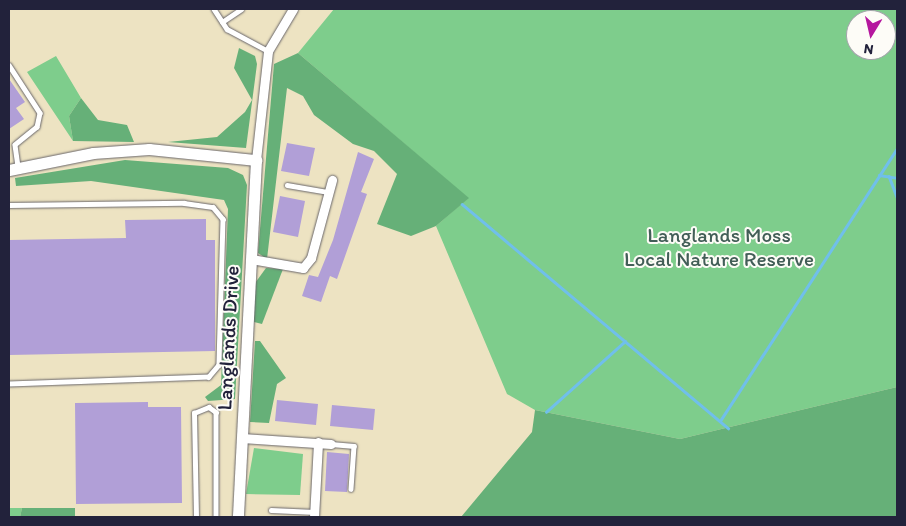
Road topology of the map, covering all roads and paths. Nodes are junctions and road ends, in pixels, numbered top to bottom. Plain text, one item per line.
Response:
1 (214, 9) edge
2 (241, 9) edge
3 (293, 9) edge
4 (222, 22) junction
5 (268, 51) junction
6 (9, 65) edge
7 (256, 160) junction
8 (13, 169) edge
9 (332, 180) dead end
10 (287, 184) dead end
11 (329, 193) junction
12 (9, 205) edge
13 (251, 259) junction
14 (9, 384) edge
15 (242, 438) junction
16 (318, 442) junction
17 (331, 444) joint
18 (351, 490) dead end
19 (271, 510) dead end
20 (315, 515) edge
21 (196, 517) edge
22 (216, 517) edge
23 (238, 517) edge

1 - 4 lane
2 - 4 lane
3 - 5 street
4 - 5 lane
5 - 7 street
6 - 8 lane
7 - 8 street
7 - 13 street, Langlands Drive
9 - 11 street
10 - 11 lane
11 - 13 street
12 - 14 lane
13 - 15 street, Langlands Drive
15 - 16 street
15 - 23 street, Langlands Drive
16 - 17 street
16 - 20 street
17 - 18 lane
19 - 20 lane
21 - 22 lane

